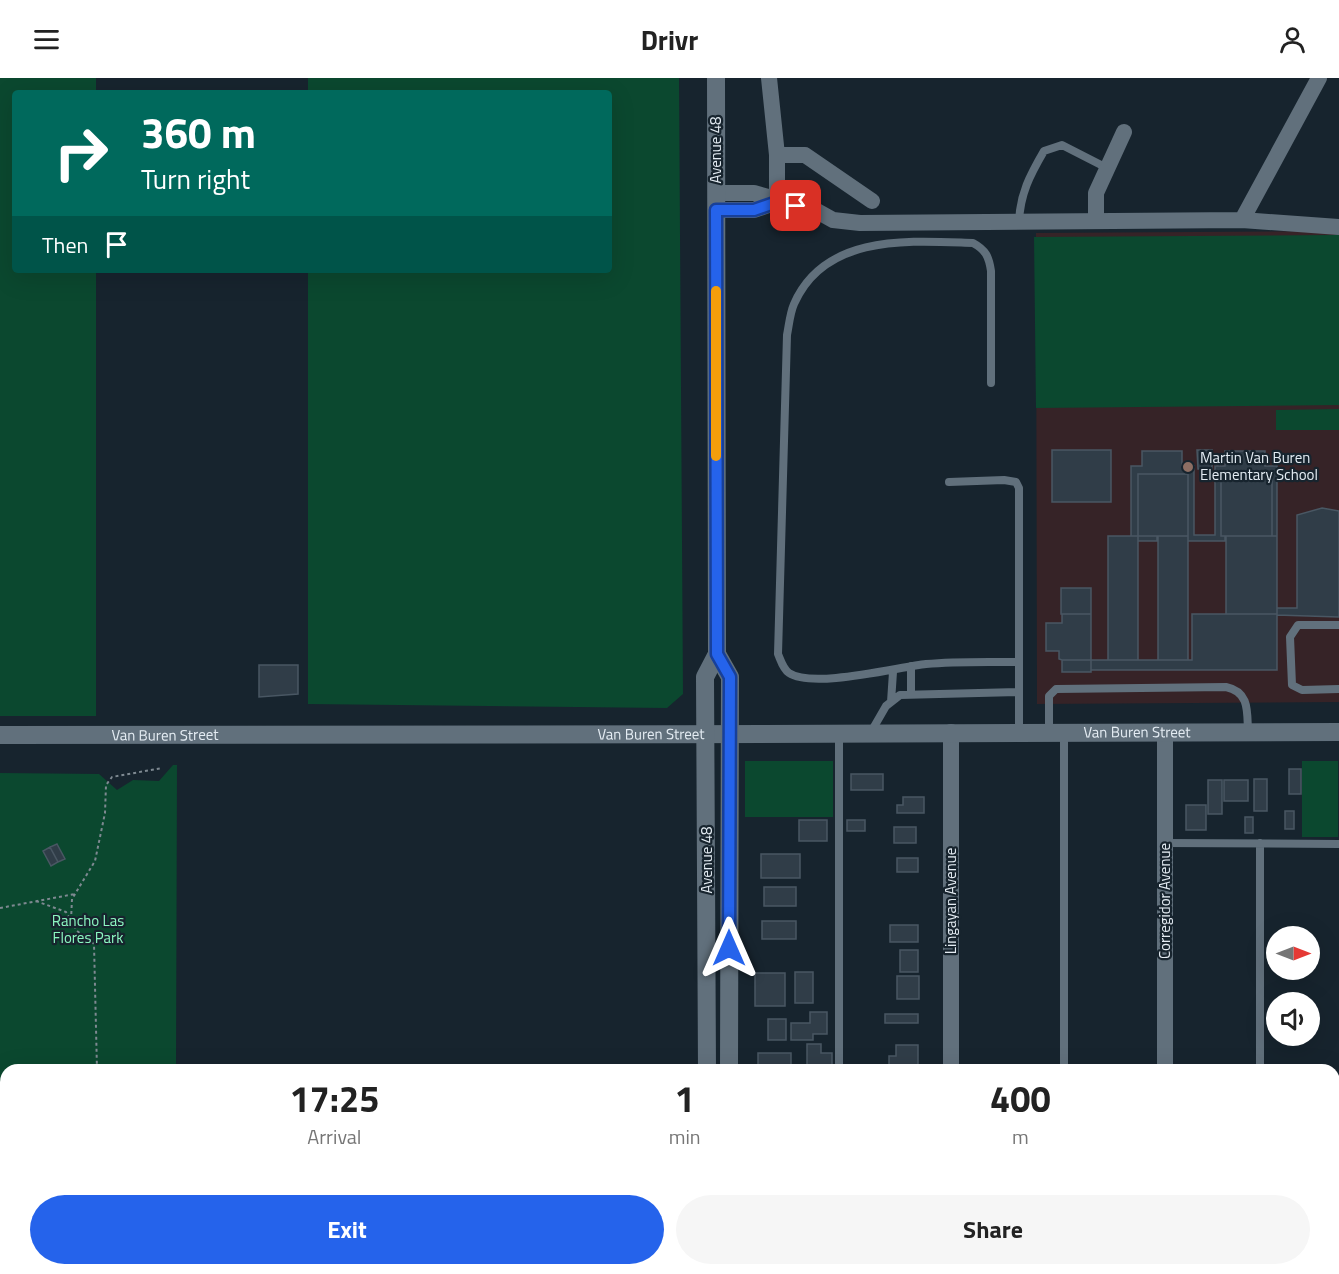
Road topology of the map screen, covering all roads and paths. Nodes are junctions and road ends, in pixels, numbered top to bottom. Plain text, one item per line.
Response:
1 (716, 78) edge
2 (769, 78) edge
3 (1319, 78) edge
4 (1124, 132) dead end
5 (777, 155) junction
6 (1107, 168) junction
7 (872, 201) dead end
8 (716, 202) junction
9 (777, 202) junction
10 (1242, 220) junction
11 (1095, 221) junction
12 (1019, 222) junction
13 (1339, 226) edge
14 (991, 383) dead end
15 (949, 482) dead end
16 (1339, 625) edge
17 (717, 654) junction
18 (1019, 662) junction
19 (911, 666) junction
20 (893, 672) junction
21 (1339, 689) edge
22 (1019, 692) junction
23 (911, 694) junction
24 (891, 702) junction
25 (839, 732) junction
26 (871, 732) junction
27 (951, 732) junction
28 (1019, 732) junction
29 (1056, 732) junction
30 (1166, 732) junction
31 (1248, 732) junction
32 (1339, 732) edge
33 (0, 735) edge
34 (706, 735) junction
35 (730, 735) junction
36 (162, 768) dead end
37 (1166, 843) junction
38 (1260, 843) junction
39 (1339, 844) edge
40 (75, 894) junction
41 (36, 901) junction
42 (0, 908) edge
43 (71, 920) junction
44 (97, 1064) edge
45 (706, 1064) edge
46 (729, 1064) edge
47 (839, 1064) edge
48 (951, 1064) edge
49 (1064, 1064) edge
50 (1166, 1064) edge
51 (1260, 1064) edge

1 - 8 main road, Avenue 48
2 - 5 street
3 - 10 street
4 - 6 street
5 - 7 street
5 - 9 street
6 - 11 street
6 - 12 lane
8 - 9 street
8 - 17 main road, Avenue 48
9 - 12 street
10 - 11 street
10 - 13 street
11 - 12 street
14 - 20 lane
15 - 18 lane
16 - 21 lane
17 - 34 main road, Avenue 48
17 - 35 main road, Avenue 48
18 - 19 lane
18 - 22 lane
19 - 20 lane
19 - 23 lane
20 - 24 lane
22 - 23 lane
22 - 28 lane
23 - 24 lane
24 - 26 lane
25 - 26 main road, Van Buren Street
25 - 35 main road, Van Buren Street
25 - 47 lane
26 - 27 main road, Van Buren Street
27 - 28 main road, Van Buren Street
27 - 48 street, Lingayan Avenue
28 - 29 main road, Van Buren Street
29 - 30 main road, Van Buren Street
29 - 31 lane
29 - 49 lane
30 - 31 main road, Van Buren Street
30 - 37 street, Corregidor Avenue
31 - 32 main road, Van Buren Street
33 - 34 main road, Van Buren Street
34 - 35 main road, Van Buren Street
34 - 45 main road, Avenue 48
35 - 46 main road, Avenue 48
36 - 40 path
37 - 38 lane
37 - 50 street, Corregidor Avenue
38 - 39 lane
38 - 51 lane
40 - 41 path
40 - 43 path
41 - 42 path
41 - 43 path
43 - 44 path

